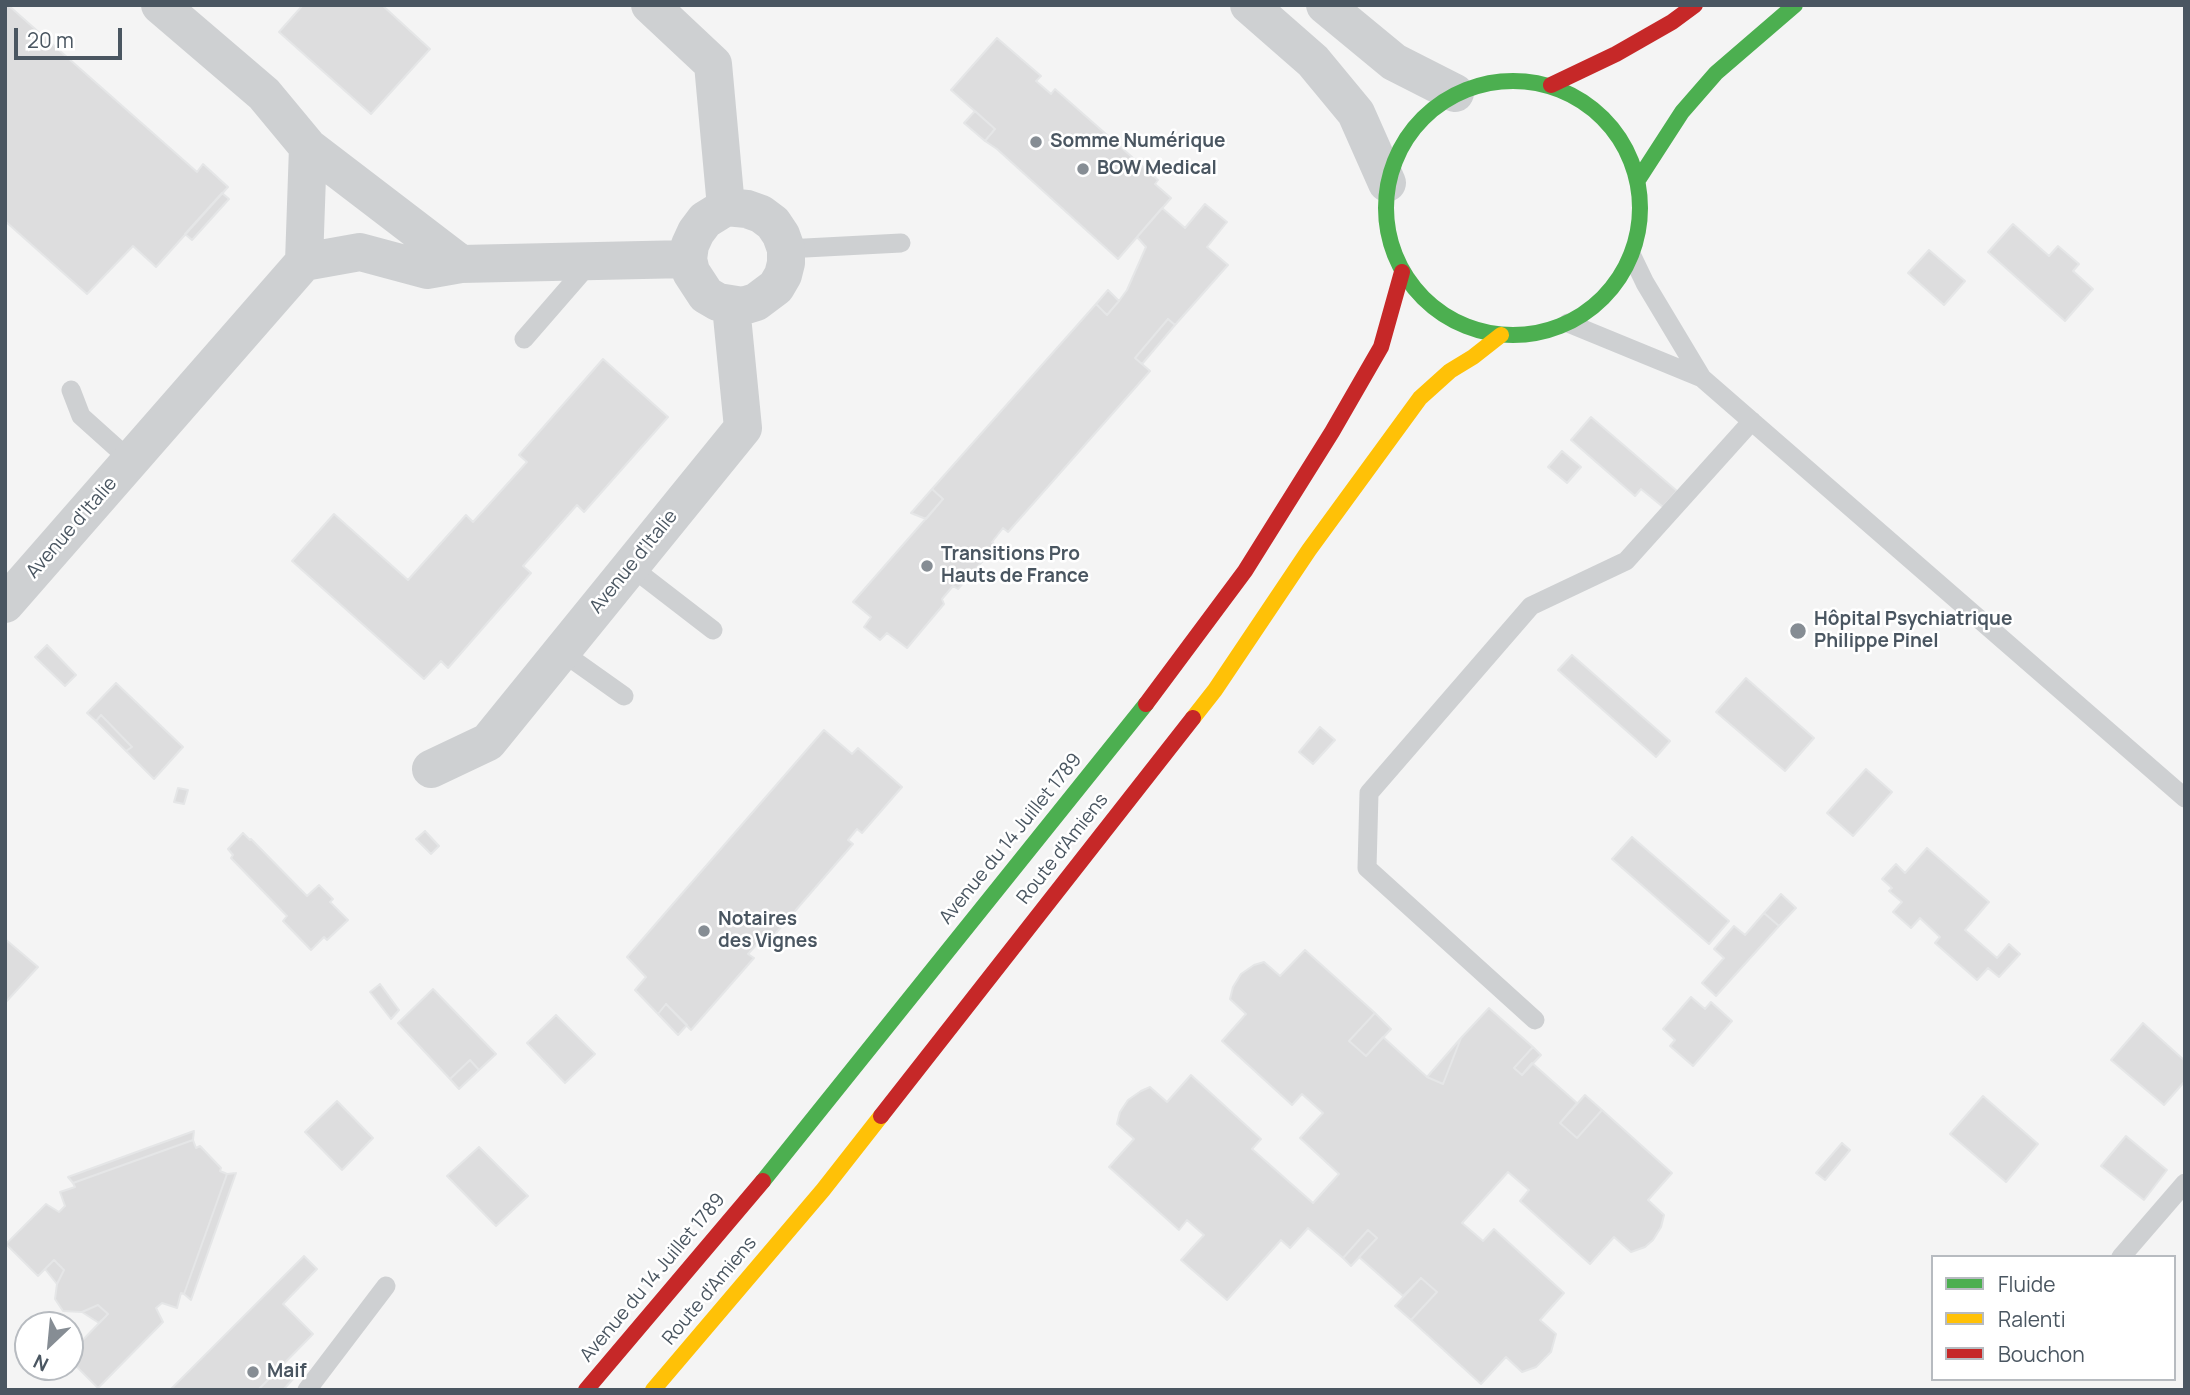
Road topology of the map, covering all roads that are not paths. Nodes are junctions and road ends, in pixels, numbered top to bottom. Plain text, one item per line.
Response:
1 (160, 5) edge
2 (650, 5) edge
3 (1249, 5) edge
4 (1325, 5) edge
5 (1695, 5) edge
6 (1795, 5) edge
7 (1551, 85) junction
8 (1455, 93) junction
9 (308, 147) junction
10 (1638, 180) junction
11 (1387, 183) junction
12 (726, 207) junction
13 (901, 243) dead end
14 (786, 249) junction
15 (1632, 256) junction
16 (688, 259) junction
17 (591, 261) junction
18 (304, 262) junction
19 (461, 264) junction
20 (1402, 272) junction
21 (731, 306) junction
22 (1568, 323) junction
23 (1501, 335) junction
24 (524, 339) dead end
25 (1702, 378) junction
26 (71, 390) dead end
27 (1752, 421) junction
28 (130, 460) junction
29 (630, 566) junction
30 (5, 604) edge
31 (713, 630) dead end
32 (562, 652) junction
33 (624, 696) dead end
34 (431, 769) dead end
35 (2185, 798) edge
36 (1535, 1020) dead end
37 (2185, 1184) edge
38 (2123, 1255) edge
39 (386, 1286) dead end
40 (307, 1390) edge
41 (586, 1390) edge
42 (653, 1390) edge

1 - 9 street
2 - 12 street
3 - 11 street
4 - 8 street
5 - 7 main road
6 - 10 main road
7 - 8 main road
7 - 10 main road
8 - 11 main road
9 - 18 street
9 - 19 street
10 - 15 main road
11 - 20 main road
12 - 14 street
12 - 16 street
13 - 14 lane
14 - 21 street
15 - 22 main road
15 - 25 lane
16 - 17 street
16 - 21 street
17 - 19 street
17 - 24 lane
18 - 19 street
18 - 28 street, Avenue d'Italie
20 - 23 main road
20 - 41 main road, Avenue du 14 Juillet 1789
21 - 29 street, Avenue d'Italie
22 - 23 main road
22 - 25 lane
23 - 42 main road, Route d'Amiens
25 - 27 lane
26 - 28 lane
27 - 35 lane
27 - 36 lane
28 - 30 street, Avenue d'Italie
29 - 31 lane
29 - 32 street, Avenue d'Italie
32 - 33 lane
32 - 34 street, Avenue d'Italie
37 - 38 lane
39 - 40 lane

